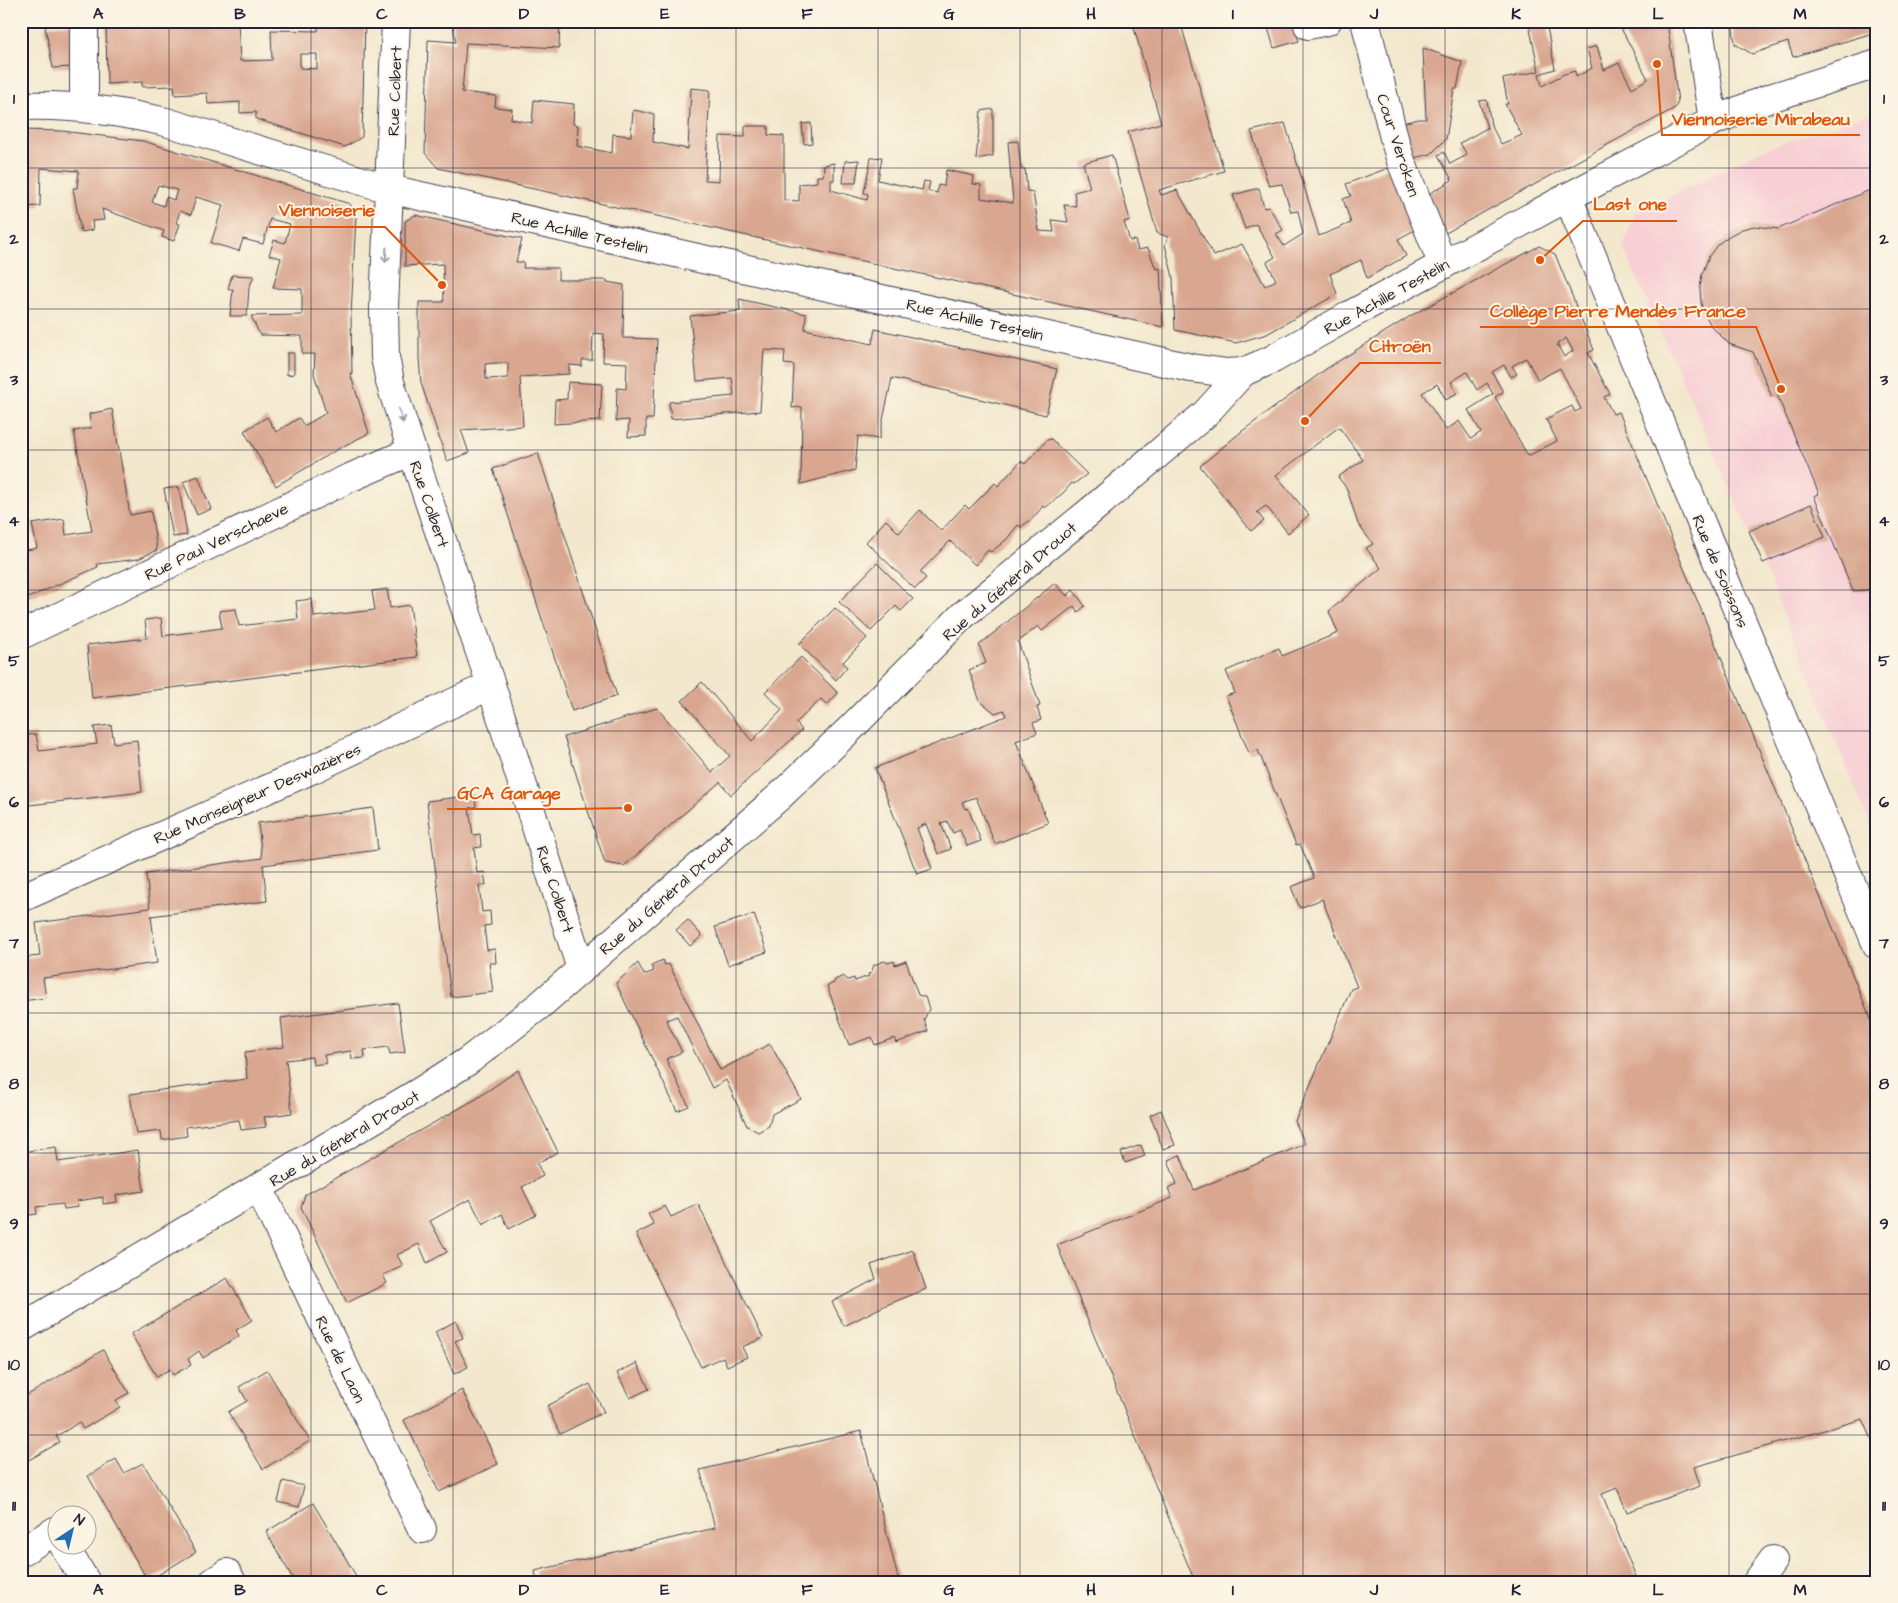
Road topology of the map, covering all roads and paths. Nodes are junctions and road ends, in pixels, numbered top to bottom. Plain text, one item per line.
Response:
1 (84, 21) edge
2 (396, 21) edge
3 (1308, 21) edge
4 (1327, 21) edge
5 (1365, 21) edge
6 (1698, 21) edge
7 (1877, 64) edge
8 (21, 106) edge
9 (84, 108) junction
10 (1713, 121) junction
11 (389, 189) junction
12 (1568, 197) junction
13 (1443, 265) junction
14 (1243, 372) junction
15 (412, 450) junction
16 (21, 635) edge
17 (491, 685) junction
18 (21, 898) edge
19 (1877, 945) edge
20 (581, 969) junction
21 (259, 1188) junction
22 (21, 1328) edge
23 (422, 1529) dead end
24 (48, 1535) edge
25 (21, 1552) edge
26 (70, 1556) edge
27 (1773, 1560) dead end
28 (86, 1582) edge
29 (213, 1582) edge
30 (232, 1582) edge
31 (1757, 1582) edge

1 - 9 street
2 - 11 street, Rue Colbert
3 - 4 street
5 - 13 street, Cour Veroken
6 - 10 street
7 - 10 street, Rue Achille Testelin
8 - 9 street, Rue Achille Testelin
9 - 11 street, Rue Achille Testelin
10 - 12 street, Rue Achille Testelin
11 - 14 street, Rue Achille Testelin
11 -> 15 street, Rue Colbert
12 - 13 street, Rue Achille Testelin
12 - 19 street, Rue de Soissons
13 - 14 street, Rue Achille Testelin
14 - 20 street, Rue du Général Drouot
15 - 16 street, Rue Paul Verschaeve
15 - 17 street, Rue Colbert
17 - 18 street, Rue Monseigneur Deswazières
17 - 20 street, Rue Colbert
20 - 21 street, Rue du Général Drouot
21 - 22 street, Rue du Général Drouot
21 - 23 street, Rue de Laon
24 - 25 street
26 - 28 street
27 - 31 street
29 - 30 street

